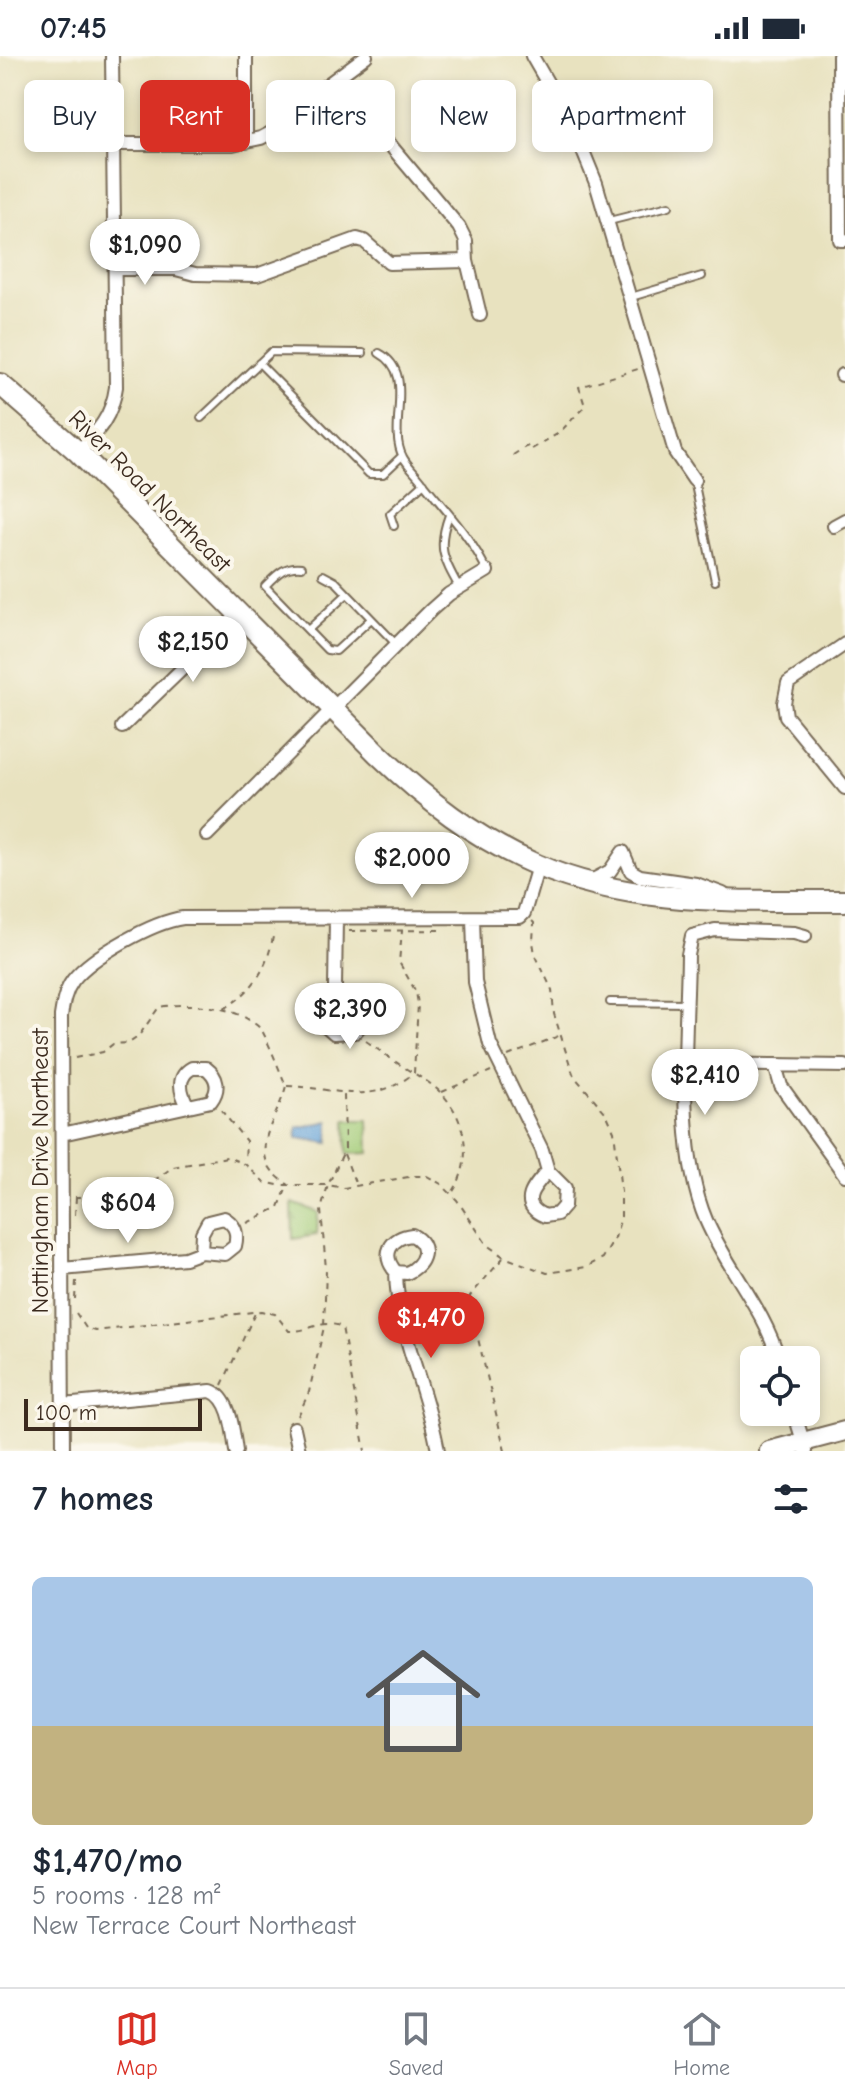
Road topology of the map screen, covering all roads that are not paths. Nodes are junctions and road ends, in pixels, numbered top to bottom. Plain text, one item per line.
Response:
1 (112, 56) edge
2 (246, 56) edge
3 (366, 56) edge
4 (532, 56) edge
5 (839, 56) edge
6 (113, 80) edge
7 (246, 80) edge
8 (546, 80) edge
9 (842, 105) edge
10 (250, 141) edge
11 (395, 151) edge
12 (114, 152) edge
13 (583, 152) edge
14 (669, 206) dead end
15 (609, 221) junction
16 (842, 240) edge
17 (467, 262) junction
18 (115, 269) junction
19 (702, 276) dead end
20 (631, 297) junction
21 (480, 315) dead end
22 (363, 353) dead end
23 (379, 353) dead end
24 (259, 363) junction
25 (0, 384) edge
26 (201, 418) dead end
27 (78, 452) junction
28 (402, 456) junction
29 (694, 480) joint
30 (424, 483) junction
31 (449, 515) junction
32 (394, 526) dead end
33 (302, 567) dead end
34 (487, 571) joint
35 (323, 575) dead end
36 (715, 581) dead end
37 (459, 587) junction
38 (347, 594) junction
39 (238, 615) junction
40 (371, 619) junction
41 (308, 630) junction
42 (396, 644) junction
43 (845, 644) edge
44 (332, 709) junction
45 (122, 727) dead end
46 (845, 788) edge
47 (207, 835) dead end
48 (538, 866) junction
49 (589, 882) junction
50 (737, 900) junction
51 (845, 901) edge
52 (473, 918) junction
53 (336, 924) junction
54 (805, 936) dead end
55 (339, 1001) junction
56 (610, 1002) dead end
57 (687, 1003) junction
58 (687, 1064) junction
59 (775, 1065) junction
60 (845, 1066) edge
61 (188, 1106) junction
62 (62, 1134) junction
63 (548, 1171) dead end
64 (845, 1175) edge
65 (201, 1252) junction
66 (69, 1268) junction
67 (396, 1272) dead end
68 (773, 1346) edge
69 (63, 1405) junction
70 (798, 1426) edge
71 (294, 1428) road end
72 (845, 1431) edge
73 (804, 1447) edge
74 (63, 1451) edge
75 (236, 1451) edge
76 (299, 1451) edge
77 (438, 1451) edge
78 (769, 1451) edge

1 - 6 street
2 - 7 street
3 - 10 street
4 - 8 street
5 - 9 street
9 - 16 street
11 - 17 street
12 - 18 street
13 - 15 street
14 - 15 lane
15 - 20 street
17 - 18 street
17 - 21 street
18 - 27 street
19 - 20 lane
20 - 29 street
22 - 24 lane
23 - 28 lane
24 - 26 lane
24 - 28 lane
25 - 27 main road, River Road Northeast
27 - 39 main road, River Road Northeast
28 - 30 lane
29 - 36 lane
30 - 31 lane
30 - 32 lane
31 - 34 lane
31 - 37 lane
33 - 41 lane
34 - 37 street
35 - 38 lane
37 - 42 street
38 - 40 lane
38 - 41 lane
39 - 44 main road, River Road Northeast
39 - 45 street
40 - 41 lane
40 - 42 lane
42 - 44 street
43 - 46 street
44 - 47 street
44 - 48 main road, River Road Northeast
48 - 49 main road, River Road Northeast
48 - 52 street, Nottingham Drive Northeast
49 - 50 main road, River Road Northeast
49 - 50 street
50 - 51 main road, River Road Northeast
52 - 53 street, Nottingham Drive Northeast
52 - 63 street
53 - 55 street
53 - 62 street, Nottingham Drive Northeast
54 - 57 street
55 - 55 street
56 - 57 lane
57 - 58 street
58 - 59 street
58 - 68 street
59 - 60 street
59 - 64 street
61 - 61 street
61 - 62 street
62 - 66 street, Nottingham Drive Northeast
65 - 65 street
65 - 66 street
66 - 69 street, Nottingham Drive Northeast
67 - 77 street
69 - 74 street, Nottingham Drive Northeast
69 - 75 street
70 - 73 street
71 - 76 street
72 - 73 main road
73 - 78 main road

